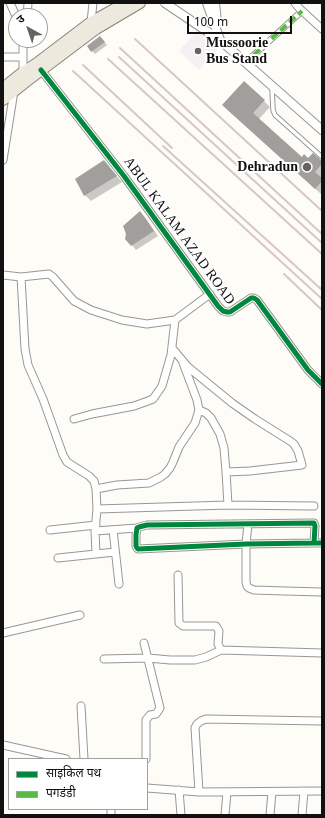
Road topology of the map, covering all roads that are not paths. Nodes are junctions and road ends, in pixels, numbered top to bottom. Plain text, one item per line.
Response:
1 (93, 3) edge
2 (125, 3) edge
3 (140, 3) edge
4 (165, 3) edge
5 (207, 3) edge
6 (215, 3) edge
7 (294, 3) edge
8 (302, 11) junction
9 (92, 22) junction
10 (322, 29) edge
11 (220, 40) junction
12 (23, 48) edge
13 (3, 57) edge
14 (23, 57) junction
15 (246, 63) junction
16 (41, 70) junction
17 (23, 72) junction
18 (272, 86) junction
19 (9, 87) edge
20 (3, 100) edge
21 (322, 130) edge
22 (322, 156) edge
23 (3, 160) edge
24 (3, 275) edge
25 (20, 277) junction
26 (210, 294) junction
27 (175, 320) junction
28 (172, 348) junction
29 (182, 360) junction
30 (322, 384) edge
31 (199, 410) junction
32 (74, 419) dead end
33 (226, 472) junction
34 (96, 489) junction
35 (228, 505) junction
36 (314, 506) dead end
37 (97, 509) junction
38 (248, 524) junction
39 (95, 528) junction
40 (137, 528) junction
41 (50, 530) dead end
42 (113, 530) junction
43 (314, 543) junction
44 (322, 543) edge
45 (246, 544) junction
46 (115, 552) junction
47 (96, 554) junction
48 (58, 558) dead end
49 (178, 575) dead end
50 (119, 584) dead end
51 (322, 592) edge
52 (80, 615) dead end
53 (3, 633) edge
54 (144, 643) dead end
55 (221, 650) junction
56 (322, 653) edge
57 (148, 658) junction
58 (104, 659) dead end
59 (81, 706) dead end
60 (322, 721) edge
61 (3, 745) edge
62 (62, 758) edge
63 (84, 758) edge
64 (146, 758) edge
65 (148, 788) edge
66 (179, 790) junction
67 (322, 791) edge
68 (199, 792) junction
69 (227, 792) junction
70 (272, 792) junction
71 (304, 792) junction
72 (181, 815) edge
73 (225, 815) edge
74 (270, 815) edge
75 (302, 815) edge

1 - 9 street
2 - 9 main road
3 - 16 main road
4 - 11 street
5 - 11 street
6 - 11 street
7 - 8 street
8 - 10 street
8 - 15 street
9 - 17 main road
11 - 15 street
12 - 14 street
13 - 14 street
14 - 17 street
15 - 18 street
16 - 19 main road
16 - 26 street, ABUL KALAM AZAD ROAD
17 - 19 main road
18 - 21 street
18 - 22 lane
19 - 20 main road
19 - 23 street
24 - 25 street
25 - 27 street
25 - 34 street
26 - 27 street
26 - 30 street, ABUL KALAM AZAD ROAD
27 - 28 street
28 - 29 street
28 - 32 street
29 - 31 street
29 - 33 street
31 - 33 street
31 - 34 street
33 - 35 street
34 - 37 street
35 - 36 street
35 - 37 street
37 - 39 street
38 - 40 street
38 - 43 street
38 - 45 street
39 - 41 street
39 - 42 street
39 - 47 street
40 - 42 street
40 - 45 street
42 - 46 street
43 - 44 street
43 - 45 street
45 - 51 street
46 - 47 street
46 - 50 street
47 - 48 street
49 - 55 street
52 - 53 street
54 - 57 street
55 - 56 street
55 - 57 street
57 - 58 street
57 - 64 street
59 - 63 street
60 - 68 street
61 - 62 street
65 - 66 street
66 - 68 street
66 - 72 street
67 - 71 street
68 - 69 street
69 - 70 street
69 - 73 street
70 - 71 street
70 - 74 street
71 - 75 street

